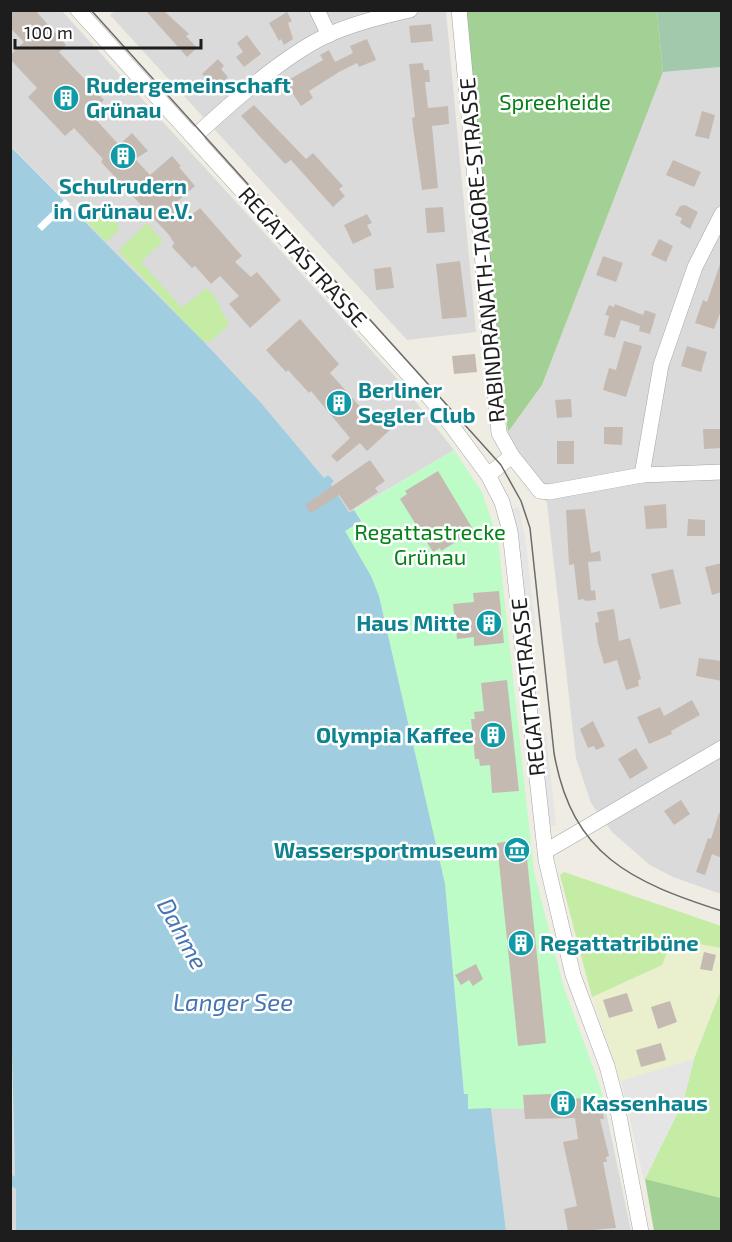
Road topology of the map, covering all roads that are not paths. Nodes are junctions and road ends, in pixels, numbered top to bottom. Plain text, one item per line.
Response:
1 (78, 10) edge
2 (317, 10) edge
3 (410, 10) edge
4 (459, 10) edge
5 (329, 35) junction
6 (194, 137) junction
7 (722, 214) edge
8 (512, 456) junction
9 (722, 472) edge
10 (488, 475) junction
11 (642, 475) junction
12 (722, 748) edge
13 (546, 851) junction
14 (641, 1232) edge

1 - 6 street, REGATTASTRASSE
2 - 5 street
3 - 5 street
4 - 8 street, RABINDRANATH-TAGORE-STRASSE
5 - 6 street
6 - 10 street, REGATTASTRASSE
7 - 11 street
8 - 10 street
8 - 11 street, RABINDRANATH-TAGORE-STRASSE
9 - 11 street
10 - 13 street, REGATTASTRASSE
12 - 13 street
13 - 14 street, REGATTASTRASSE

